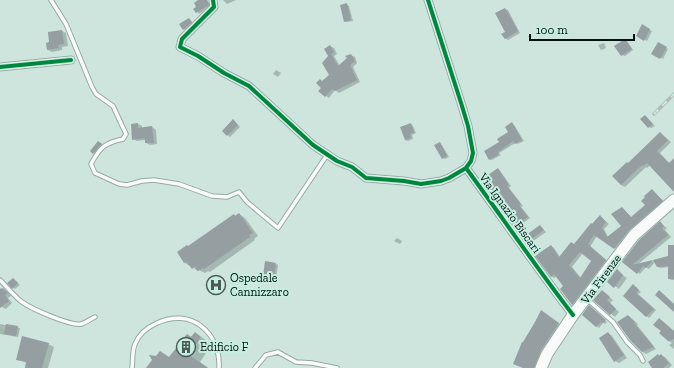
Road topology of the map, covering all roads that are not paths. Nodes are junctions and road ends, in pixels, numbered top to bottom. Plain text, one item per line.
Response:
1 (51, 0) edge
2 (213, 0) edge
3 (428, 0) edge
4 (78, 54) junction
5 (70, 60) joint
6 (0, 67) edge
7 (327, 155) junction
8 (466, 168) junction
9 (674, 200) edge
10 (0, 280) edge
11 (586, 298) junction
12 (573, 315) junction
13 (95, 317) dead end
14 (642, 361) dead end
15 (132, 368) edge
16 (219, 368) edge
17 (255, 368) edge
18 (337, 368) edge
19 (541, 368) edge

1 - 4 lane
2 - 7 street
3 - 8 street, Via Ignazio Biscari
4 - 5 lane
4 - 7 lane
5 - 6 street
7 - 8 street
8 - 12 street, Via Ignazio Biscari
9 - 11 street, Via Firenze
10 - 13 lane
11 - 12 street, Via Firenze
11 - 14 lane
12 - 19 street, Via Firenze
15 - 16 lane
17 - 18 lane

